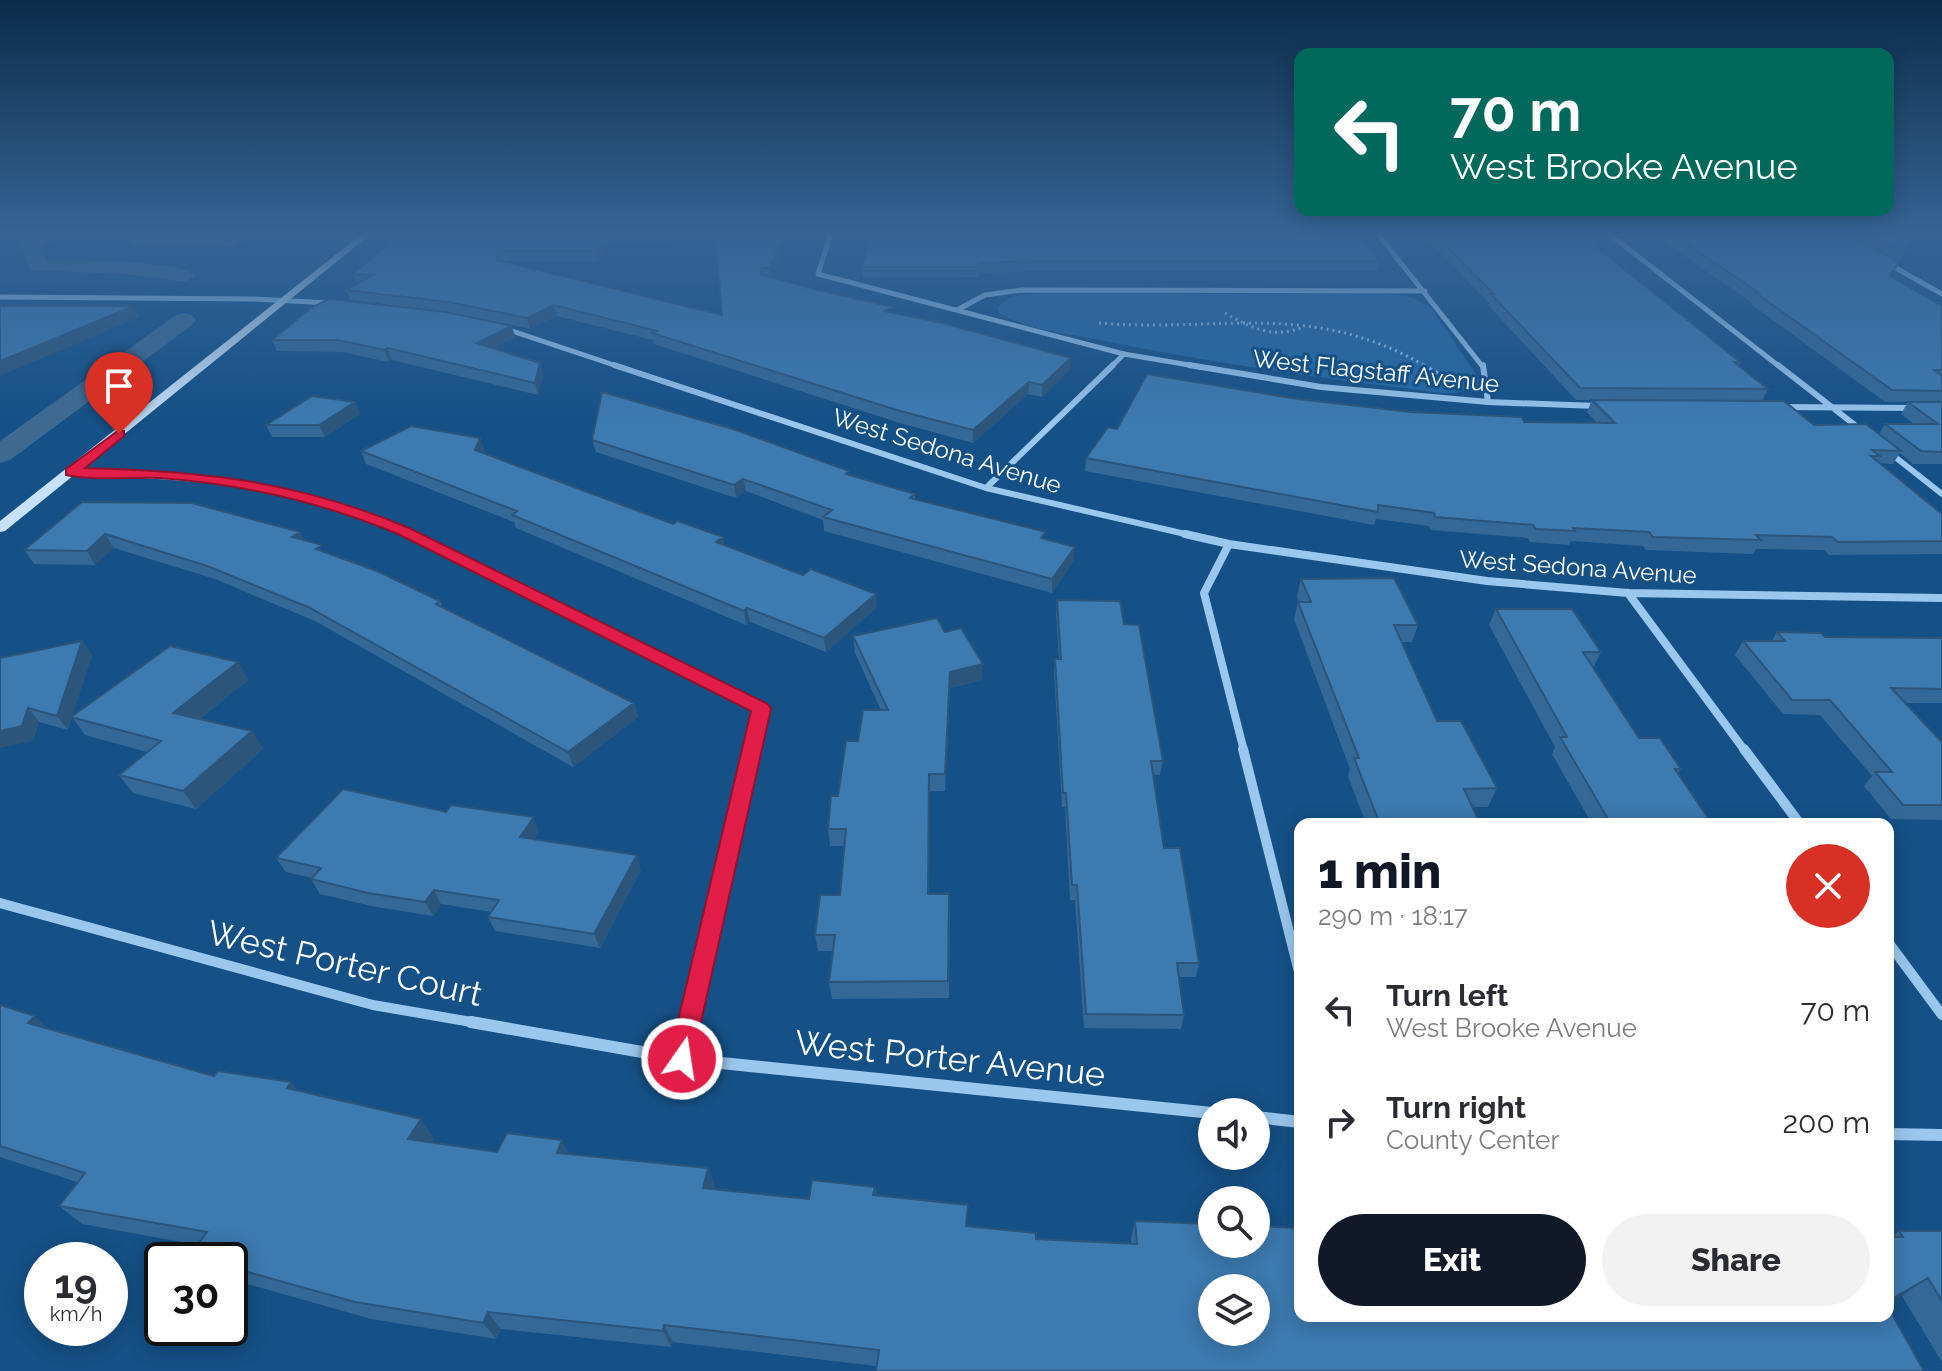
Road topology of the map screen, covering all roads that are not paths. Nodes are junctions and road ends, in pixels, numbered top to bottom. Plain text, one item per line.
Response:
1 (0, 297) edge
2 (289, 297) edge
3 (907, 297) edge
4 (981, 297) edge
5 (1430, 297) edge
6 (1690, 297) edge
7 (285, 300) junction
8 (346, 305) edge
9 (957, 310) junction
10 (502, 328) edge
11 (1124, 354) junction
12 (1488, 402) junction
13 (1604, 406) edge
14 (1772, 407) edge
15 (1833, 408) junction
16 (1926, 408) edge
17 (1869, 437) edge
18 (1881, 446) edge
19 (71, 472) junction
20 (986, 488) junction
21 (1942, 494) edge
22 (0, 528) edge
23 (1229, 544) junction
24 (1628, 593) junction
25 (1942, 598) edge
26 (1796, 818) edge
27 (0, 903) edge
28 (1894, 950) edge
29 (1294, 952) edge
30 (1942, 1015) edge
31 (682, 1059) junction
32 (1198, 1112) edge
33 (1270, 1119) edge
34 (1294, 1121) edge
35 (1894, 1134) edge
36 (1942, 1135) edge

1 - 7 street
2 - 7 street
3 - 9 street, West Flagstaff Avenue
4 - 9 street
5 - 12 street
6 - 15 street
7 - 8 street
7 - 19 street
9 - 11 street, West Flagstaff Avenue
10 - 20 street, West Sedona Avenue
11 - 12 street, West Flagstaff Avenue
11 - 20 street
12 - 13 street, West Flagstaff Avenue
14 - 15 street
15 - 16 street
15 - 17 street
18 - 21 street
19 - 22 street
19 - 31 street
20 - 23 street, West Sedona Avenue
23 - 24 street, West Sedona Avenue
23 - 29 street
24 - 25 street, West Sedona Avenue
24 - 26 street
27 - 31 street, West Porter Court
28 - 30 street
31 - 32 street, West Porter Avenue
33 - 34 street
35 - 36 street

